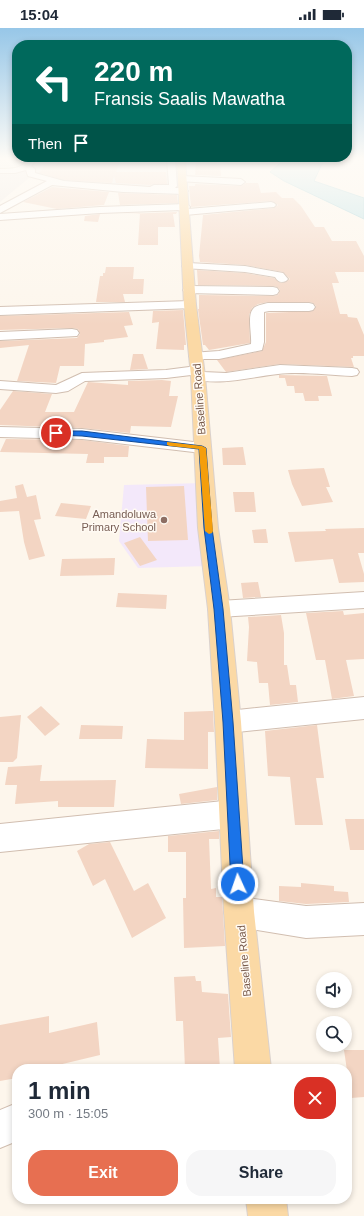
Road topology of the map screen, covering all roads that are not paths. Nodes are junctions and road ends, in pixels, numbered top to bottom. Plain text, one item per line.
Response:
1 (37, 214) edge
2 (185, 214) edge
3 (0, 217) edge
4 (188, 266) junction
5 (282, 279) dead end
6 (272, 291) dead end
7 (190, 298) junction
8 (309, 307) dead end
9 (0, 311) edge
10 (72, 333) dead end
11 (0, 336) edge
12 (197, 368) junction
13 (352, 372) dead end
14 (0, 385) edge
15 (0, 432) edge
16 (202, 448) junction
17 (364, 600) edge
18 (219, 609) junction
19 (364, 708) edge
20 (228, 722) junction
21 (233, 814) junction
22 (0, 838) edge
23 (239, 912) junction
24 (364, 918) edge
25 (253, 1064) edge
26 (12, 1124) edge
27 (0, 1130) edge
28 (267, 1204) edge
29 (268, 1216) edge

1 - 3 street
2 - 4 main road, Baseline Road
4 - 5 street
4 - 7 main road, Baseline Road
6 - 7 street
7 - 9 street
7 - 12 main road, Baseline Road
8 - 12 street
10 - 11 street
12 - 13 street
12 - 14 street
12 - 16 main road, Baseline Road
15 - 16 street
16 - 18 main road, Baseline Road
17 - 18 street
18 - 20 main road, Baseline Road
19 - 20 street
20 - 21 main road, Baseline Road
21 - 22 street
21 - 23 main road, Baseline Road
23 - 24 street
23 - 25 main road, Baseline Road
26 - 27 street
28 - 29 main road

